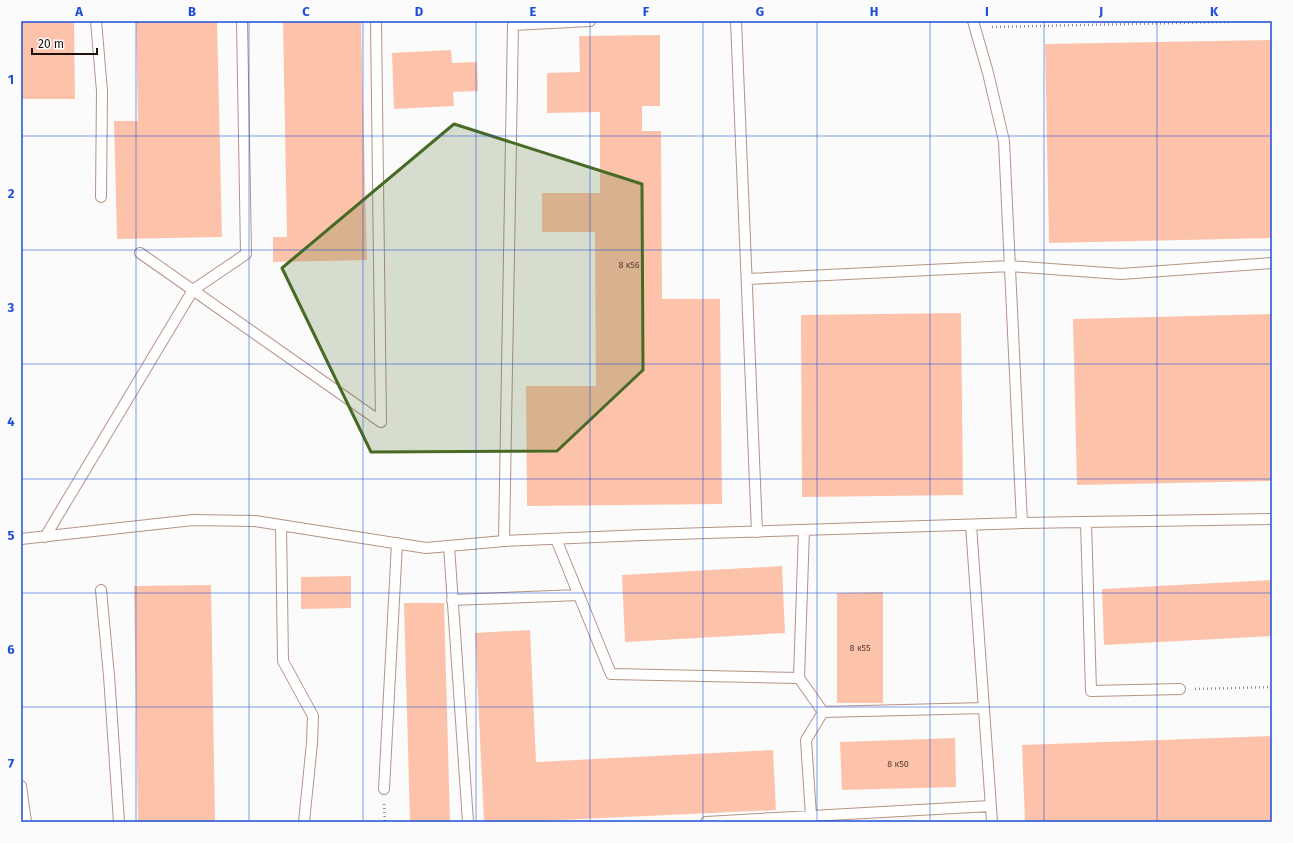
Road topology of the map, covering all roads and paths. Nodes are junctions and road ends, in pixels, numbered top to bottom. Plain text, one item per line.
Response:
1 (96, 21) edge
2 (242, 21) edge
3 (376, 21) edge
4 (590, 21) edge
5 (736, 21) edge
6 (1271, 21) edge
7 (974, 24) edge
8 (101, 196) dead end
9 (140, 253) dead end
10 (1272, 263) edge
11 (1010, 266) junction
12 (747, 279) junction
13 (193, 290) junction
14 (1272, 519) edge
15 (1086, 522) junction
16 (1022, 524) junction
17 (282, 525) junction
18 (971, 525) junction
19 (804, 530) junction
20 (758, 532) junction
21 (45, 537) junction
22 (21, 539) edge
23 (556, 539) junction
24 (504, 541) junction
25 (397, 543) junction
26 (449, 546) junction
27 (101, 590) dead end
28 (579, 595) junction
29 (452, 600) junction
30 (799, 678) junction
31 (1272, 687) edge
32 (1180, 689) joint
33 (984, 708) junction
34 (823, 712) junction
35 (21, 786) edge
36 (384, 789) dead end
37 (990, 806) junction
38 (811, 816) junction
39 (26, 822) edge
40 (119, 822) edge
41 (304, 822) edge
42 (468, 822) edge
43 (706, 822) edge
44 (992, 822) edge

1 - 8 lane
2 - 13 lane
3 - 13 lane
4 - 24 lane
5 - 12 lane
6 - 7 path
7 - 11 lane
9 - 13 lane
10 - 11 lane
11 - 12 lane
11 - 16 lane
12 - 20 lane
13 - 21 lane
14 - 15 lane
15 - 16 lane
15 - 32 lane
16 - 18 lane
17 - 21 lane
17 - 25 lane
17 - 41 lane
18 - 19 lane
18 - 33 lane
19 - 20 lane
19 - 30 lane
20 - 23 lane
21 - 22 lane
23 - 24 lane
23 - 28 lane
24 - 26 lane
25 - 26 lane
25 - 36 lane
26 - 29 lane
27 - 40 lane
28 - 29 lane
28 - 30 lane
29 - 42 lane
30 - 34 lane
31 - 32 path
33 - 34 lane
33 - 37 lane
34 - 38 lane
35 - 39 lane
37 - 38 lane
37 - 44 lane
38 - 43 lane

